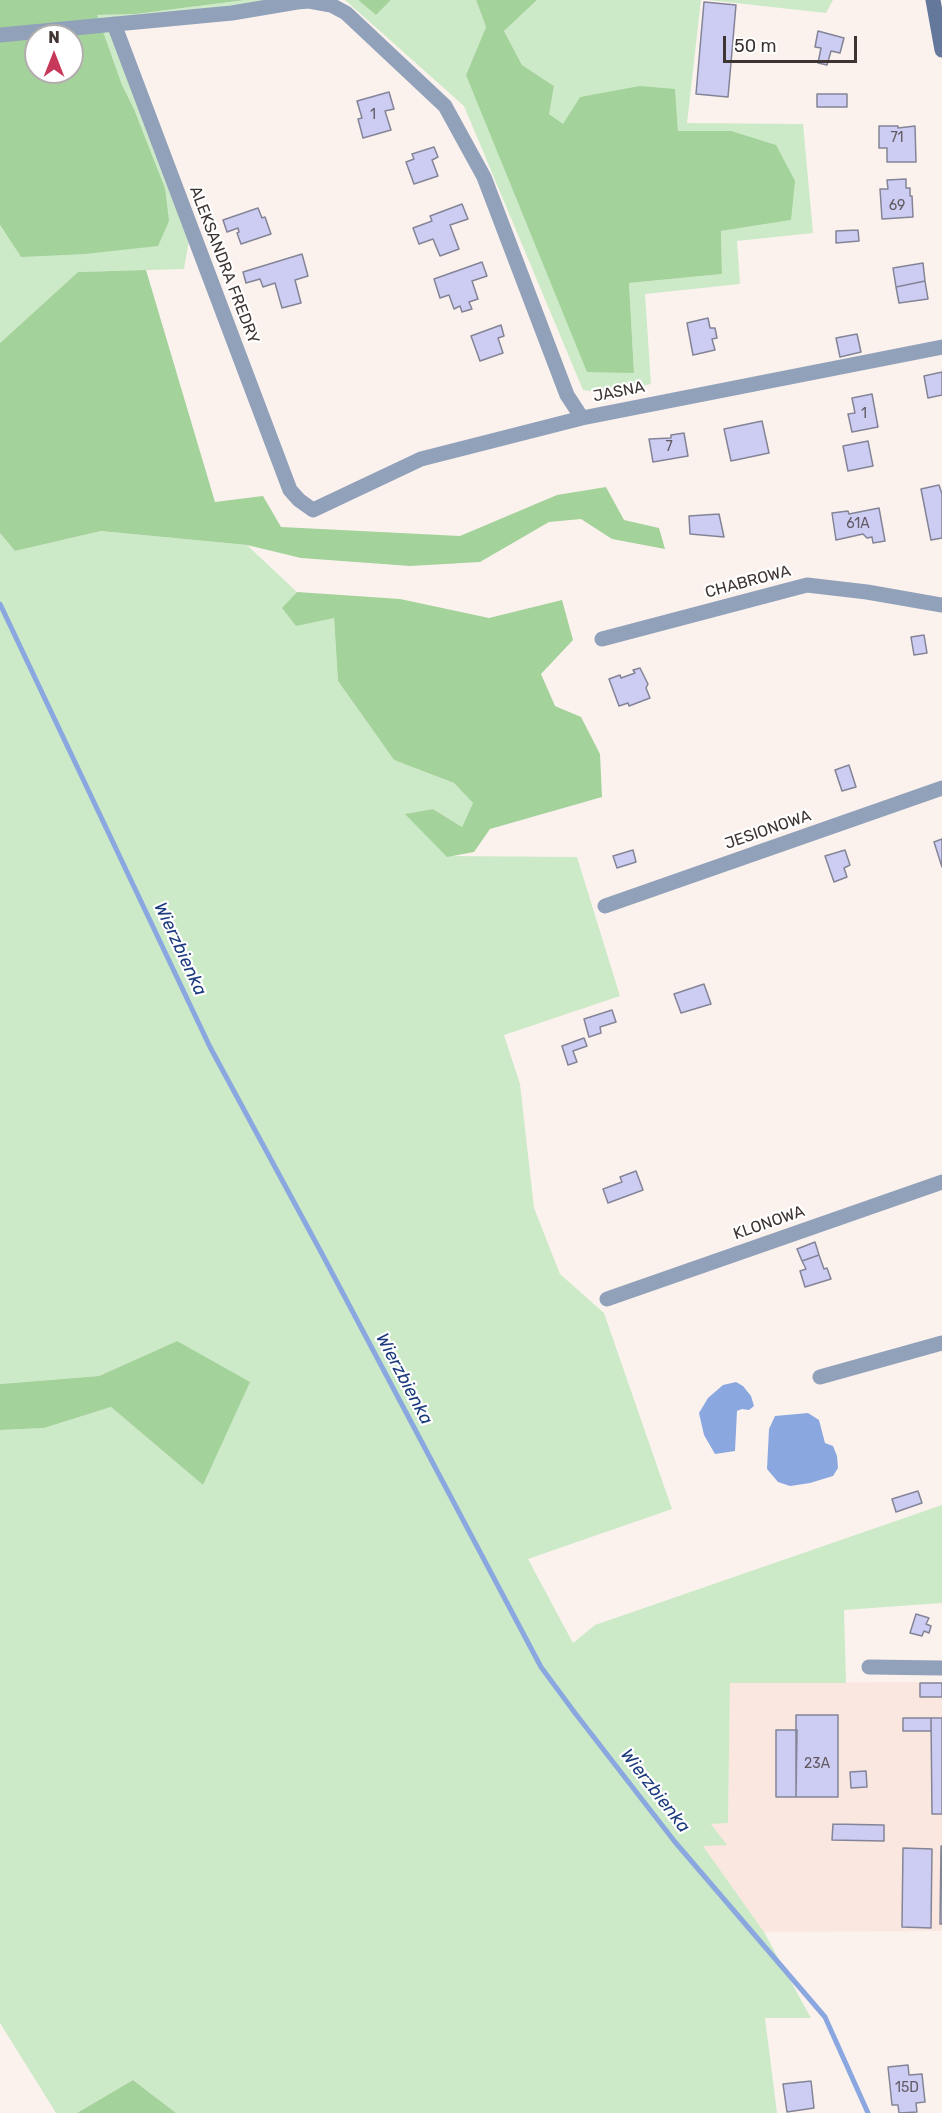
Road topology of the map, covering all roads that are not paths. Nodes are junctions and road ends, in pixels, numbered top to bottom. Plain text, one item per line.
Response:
1 (933, 0) edge
2 (114, 24) junction
3 (0, 36) edge
4 (942, 50) edge
5 (942, 347) edge
6 (582, 418) junction
7 (313, 510) joint
8 (942, 605) edge
9 (602, 639) dead end
10 (942, 788) edge
11 (605, 906) dead end
12 (942, 1182) edge
13 (607, 1299) dead end
14 (942, 1343) edge
15 (820, 1377) dead end
16 (869, 1667) dead end
17 (942, 1668) edge

1 - 4 street
2 - 3 street
2 - 6 street
2 - 7 street, ALEKSANDRA FREDRY
5 - 6 street, JASNA
6 - 7 street, JASNA
8 - 9 street, CHABROWA
10 - 11 street, JESIONOWA
12 - 13 street, KLONOWA
14 - 15 street
16 - 17 street

